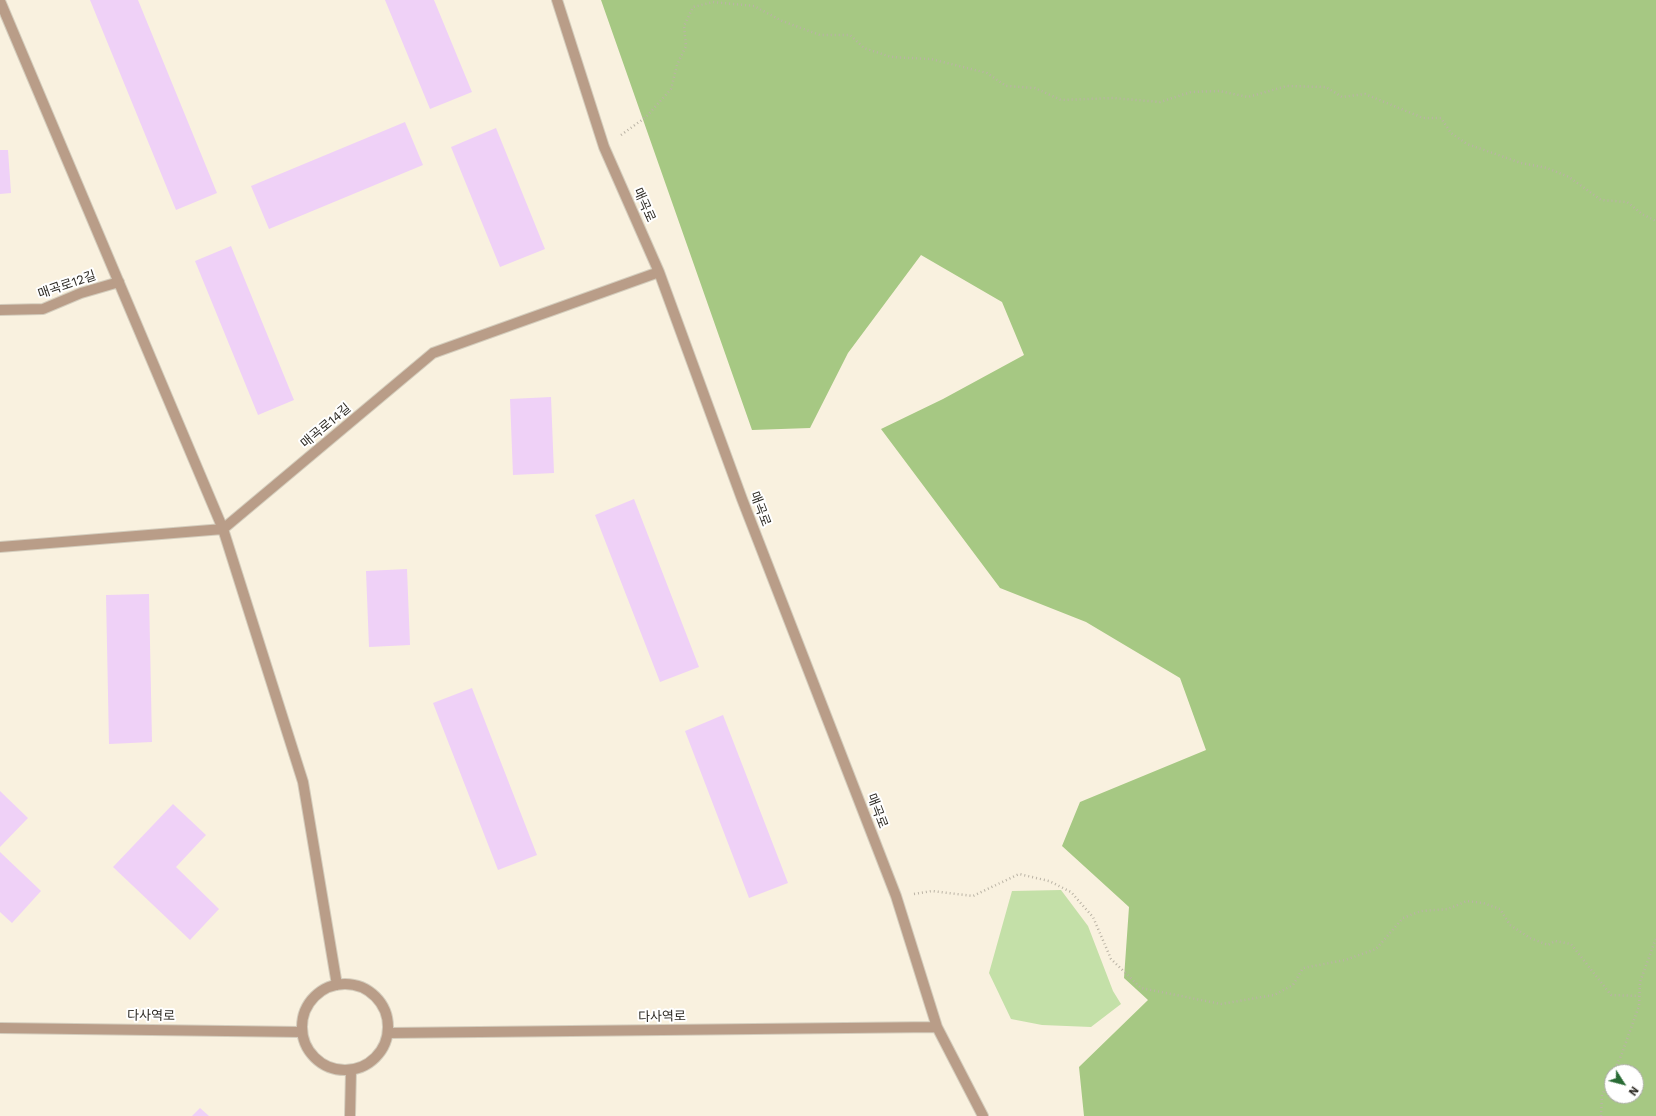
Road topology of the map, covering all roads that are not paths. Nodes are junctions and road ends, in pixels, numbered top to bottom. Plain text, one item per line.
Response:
1 (557, 0) edge
2 (0, 1) edge
3 (658, 272) junction
4 (119, 282) junction
5 (0, 310) edge
6 (222, 529) junction
7 (0, 547) edge
8 (337, 985) junction
9 (937, 1027) junction
10 (0, 1028) edge
11 (302, 1032) junction
12 (388, 1033) junction
13 (351, 1070) junction
14 (350, 1116) edge
15 (983, 1116) edge

1 - 3 street, 매곡로
2 - 4 street
3 - 6 street, 매곡로14길
3 - 9 street, 매곡로
4 - 5 street, 매곡로12길
4 - 6 street
6 - 7 street
6 - 8 street
8 - 11 street
8 - 12 street
9 - 12 street, 다사역로
9 - 15 street, 매곡로
10 - 11 street, 다사역로
11 - 13 street
12 - 13 street
13 - 14 street

